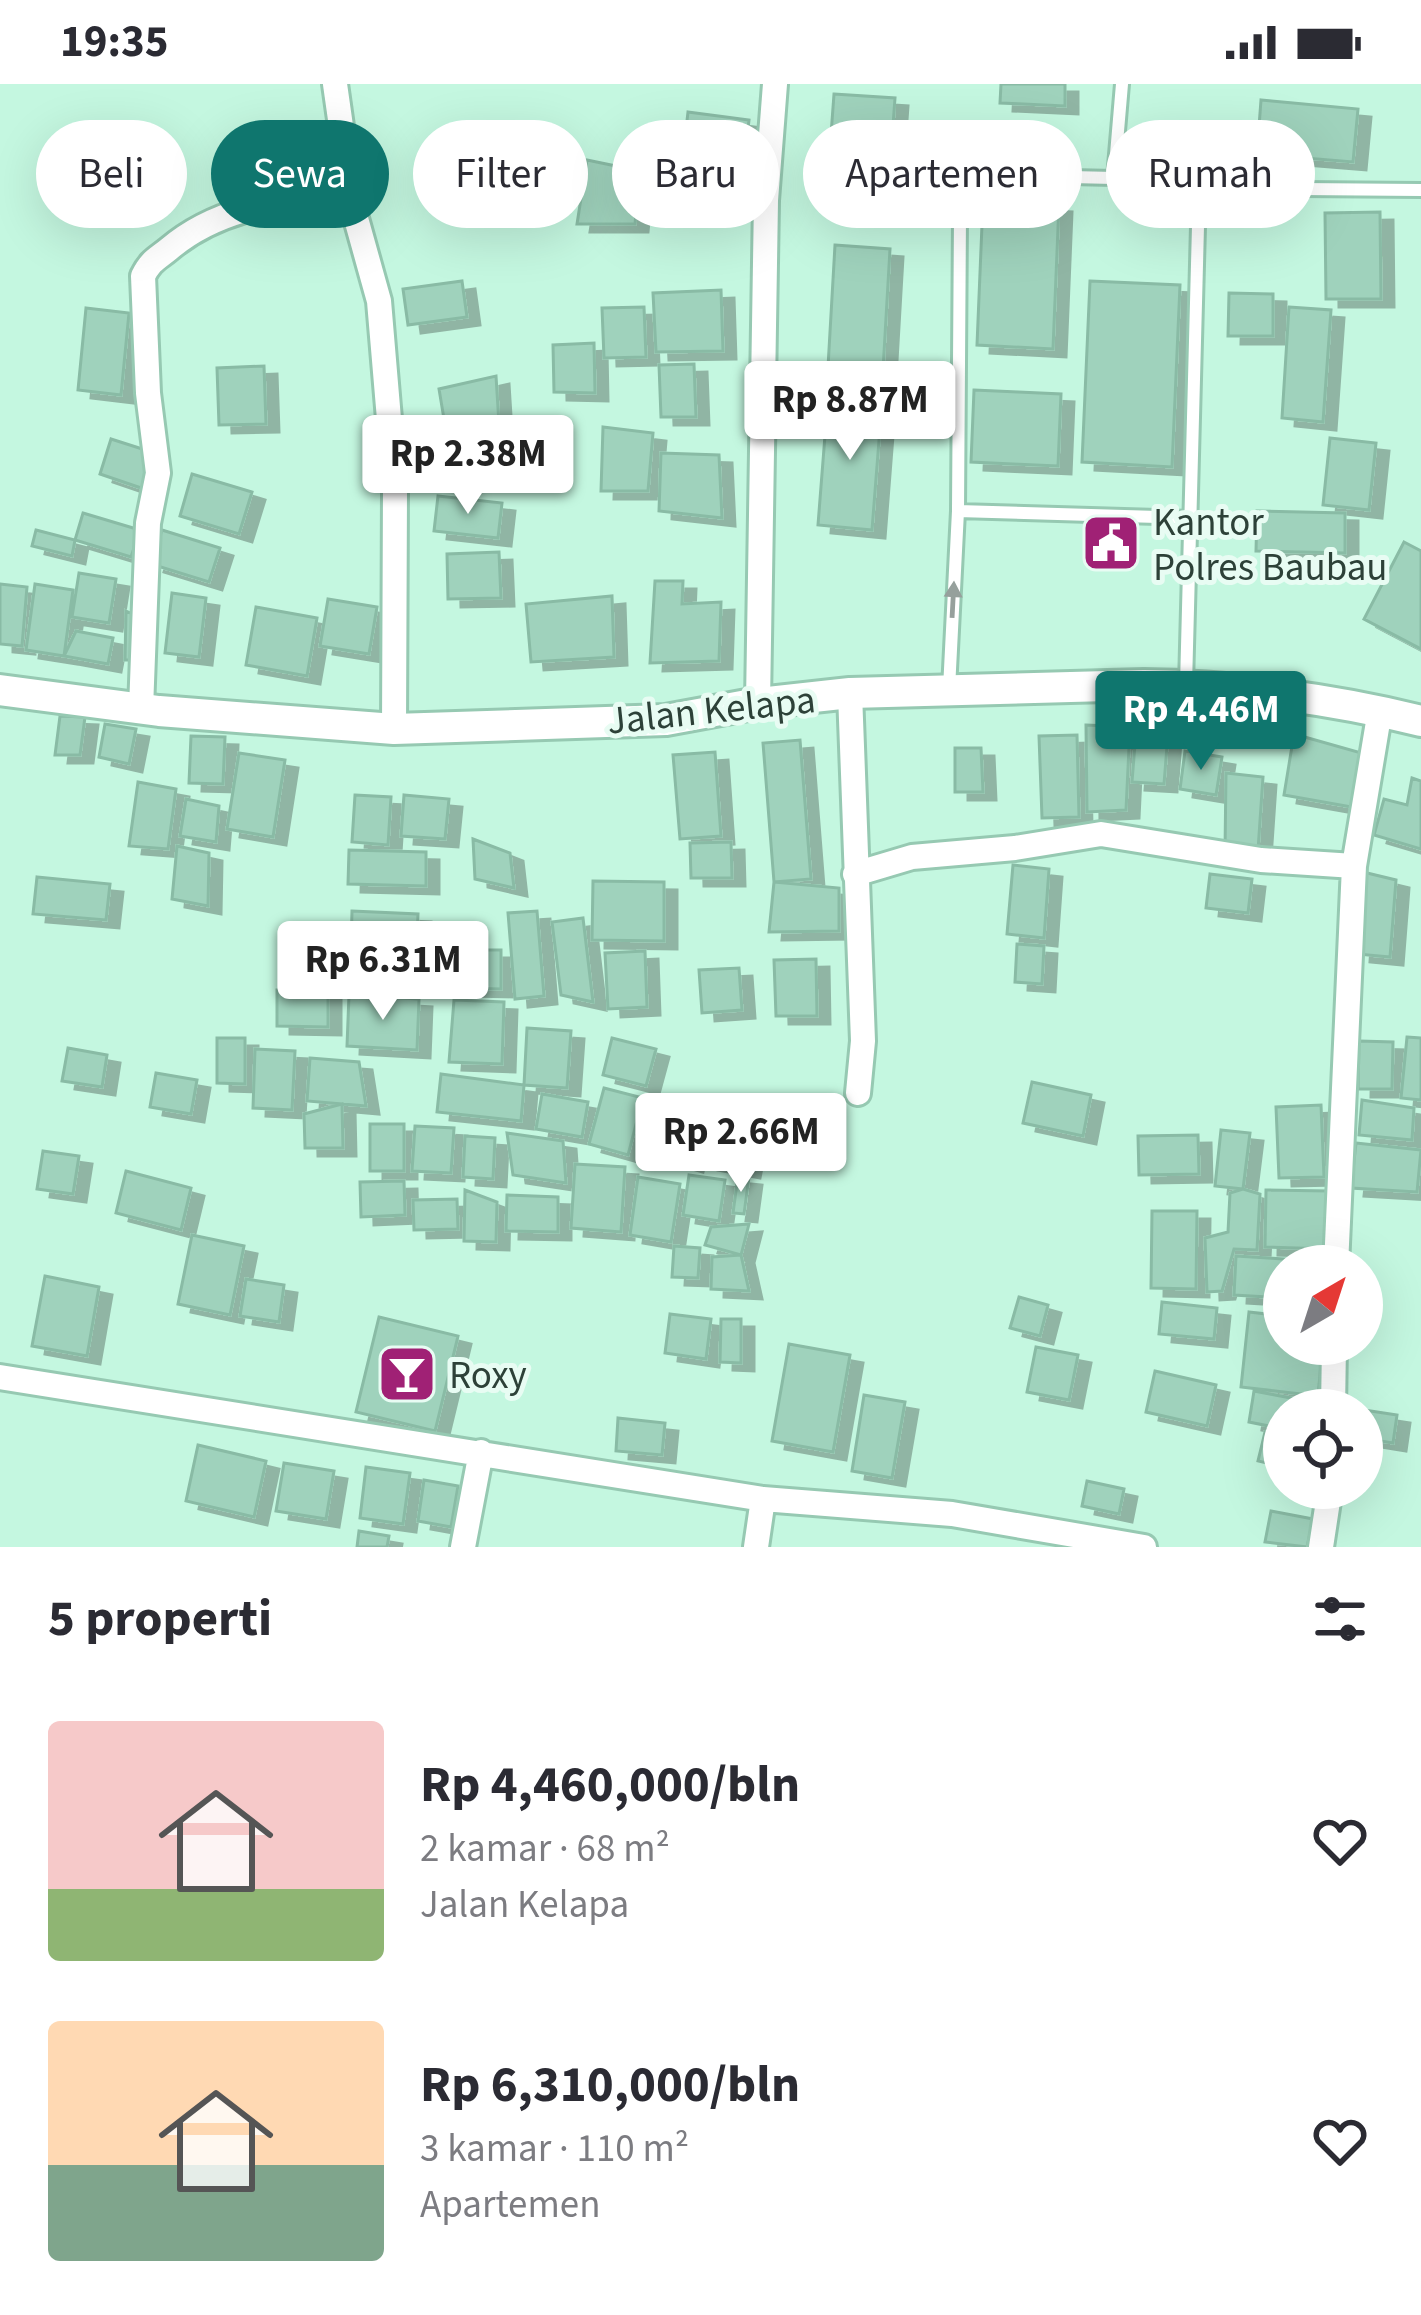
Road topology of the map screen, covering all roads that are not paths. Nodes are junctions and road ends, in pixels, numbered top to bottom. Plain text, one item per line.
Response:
1 (335, 84) edge
2 (775, 84) edge
3 (1122, 84) edge
4 (340, 120) edge
5 (1119, 120) edge
6 (1106, 178) edge
7 (1315, 189) edge
8 (1421, 190) edge
9 (211, 221) edge
10 (360, 228) edge
11 (1197, 228) edge
12 (958, 511) junction
13 (1191, 518) junction
14 (1186, 686) junction
15 (949, 688) junction
16 (0, 690) edge
17 (850, 693) junction
18 (758, 703) junction
19 (141, 709) junction
20 (1380, 710) junction
21 (1421, 721) edge
22 (394, 729) junction
23 (1354, 866) junction
24 (855, 874) junction
25 (858, 1093) dead end
26 (1337, 1245) edge
27 (0, 1377) edge
28 (481, 1452) junction
29 (763, 1499) junction
30 (1327, 1509) edge
31 (463, 1547) edge
32 (756, 1547) edge
33 (1144, 1547) edge
34 (1321, 1547) edge

1 - 4 street
2 - 18 street
3 - 5 lane
6 - 12 lane
7 - 8 lane
9 - 19 street
10 - 22 street
11 - 13 lane
12 - 13 lane
15 -> 12 lane
13 - 14 lane
14 - 15 street, Jalan Kelapa
14 - 20 street, Jalan Kelapa
15 - 17 street, Jalan Kelapa
16 - 19 street, Jalan Kelapa
17 - 18 street, Jalan Kelapa
17 - 24 street
18 - 22 street, Jalan Kelapa
19 - 22 street, Jalan Kelapa
20 - 21 street, Jalan Kelapa
20 - 23 street
23 - 24 street
23 - 26 street
24 - 25 street
27 - 28 street
28 - 29 street
28 - 31 street
29 - 32 street
29 - 33 street
30 - 34 street

